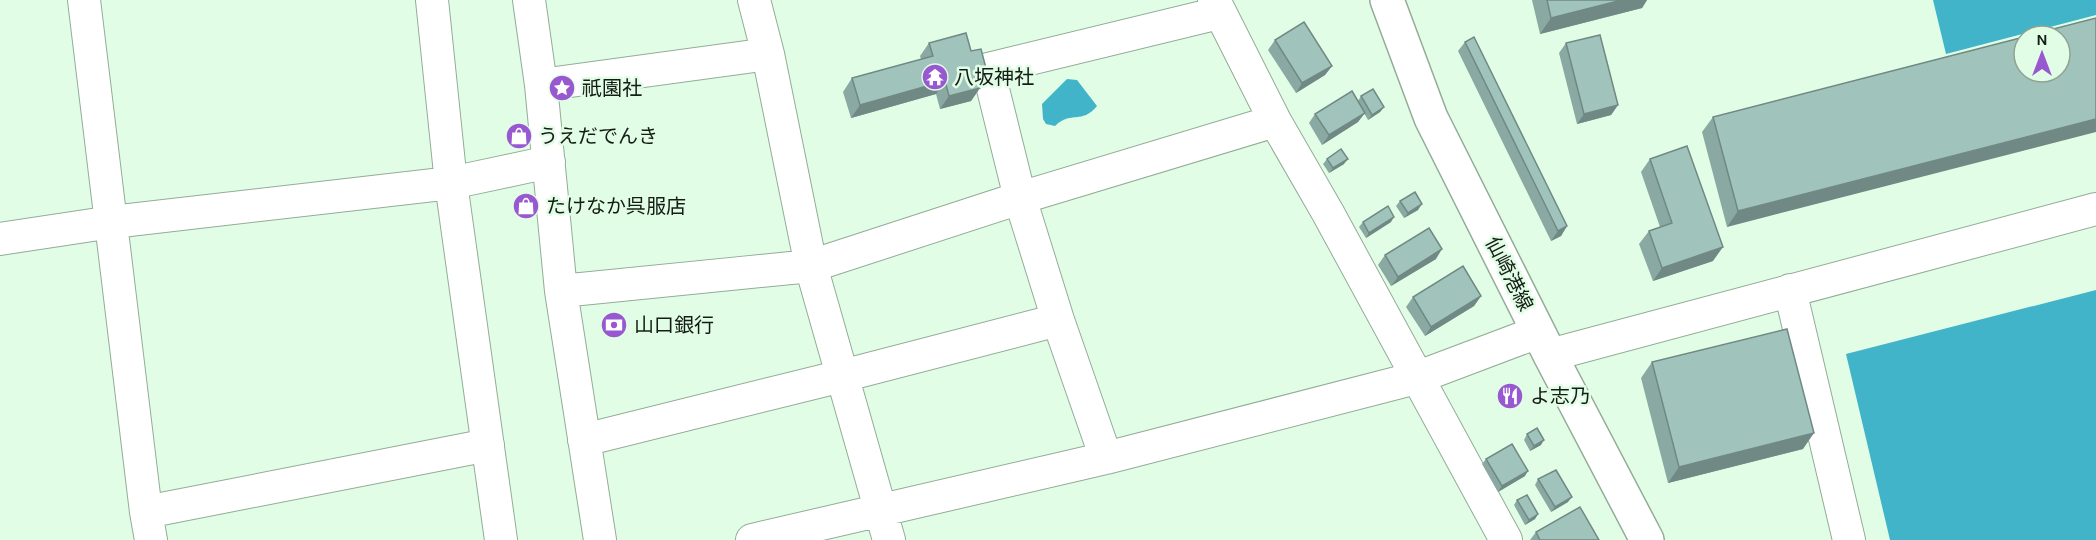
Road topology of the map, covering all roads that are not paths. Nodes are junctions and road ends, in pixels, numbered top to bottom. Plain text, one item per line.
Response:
1 (84, 0) edge
2 (432, 0) edge
3 (529, 0) edge
4 (754, 0) edge
5 (1387, 0) edge
6 (1216, 6) edge
7 (768, 54) junction
8 (541, 85) junction
9 (1275, 121) junction
10 (549, 162) junction
11 (451, 183) junction
12 (1020, 198) junction
13 (2096, 208) edge
14 (112, 222) junction
15 (0, 238) edge
16 (811, 266) junction
17 (1790, 290) junction
18 (561, 291) junction
19 (1058, 320) junction
20 (1544, 343) junction
21 (842, 376) junction
22 (1416, 378) junction
23 (584, 440) junction
24 (488, 445) junction
25 (1106, 458) junction
26 (885, 525) edge
27 (149, 526) edge
28 (501, 540) edge
29 (600, 540) edge
30 (752, 540) edge
31 (1506, 540) edge
32 (1647, 540) edge
33 (1849, 540) edge

1 - 14 street
2 - 11 street
3 - 8 street
4 - 7 street
5 - 20 main road, 仙崎港線
6 - 9 street
6 - 12 street
7 - 8 street
7 - 16 street
8 - 10 street
9 - 12 street
9 - 22 street
10 - 11 street
10 - 18 street
11 - 14 street
11 - 24 street
12 - 16 street
12 - 19 street
13 - 17 street
14 - 15 street
14 - 27 street
16 - 18 street
16 - 21 street
17 - 20 street
17 - 33 street
18 - 23 street
19 - 21 street
19 - 25 street
20 - 22 street
20 - 32 main road, 仙崎港線
21 - 23 street
21 - 26 street
22 - 25 street
22 - 31 street
23 - 29 street
24 - 27 street
24 - 28 street
25 - 26 street
26 - 30 street

